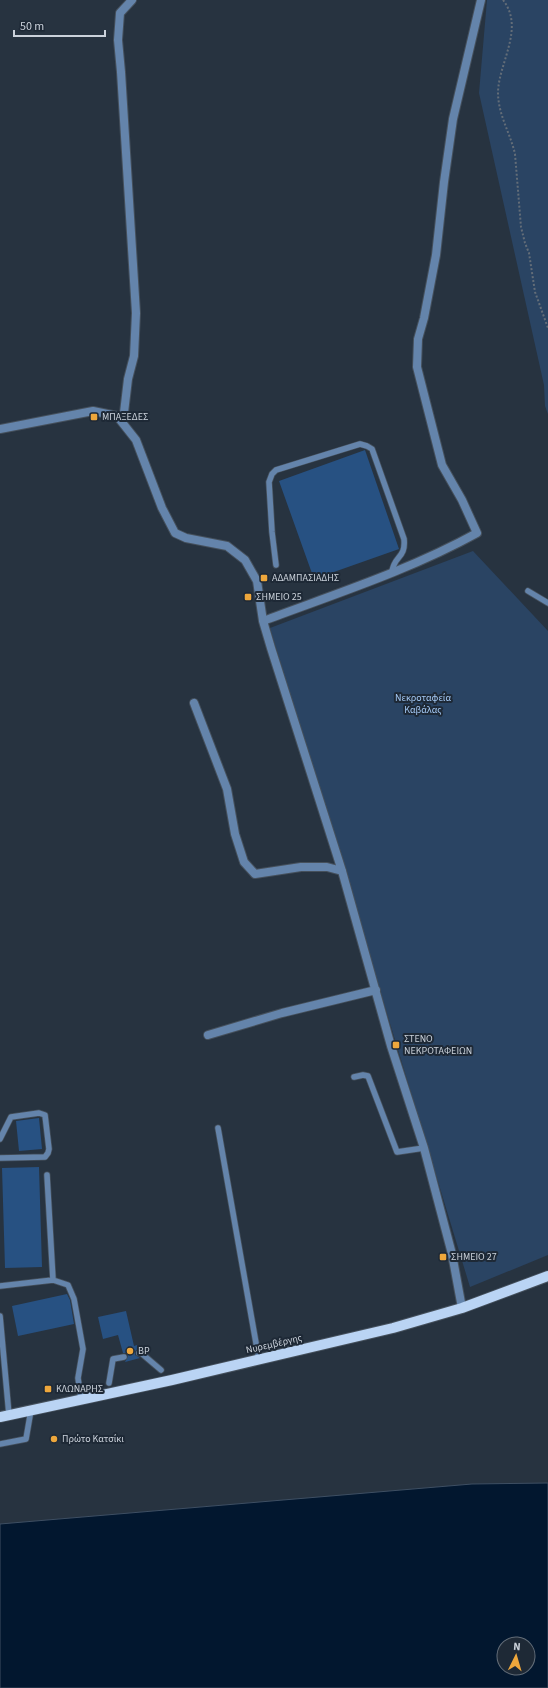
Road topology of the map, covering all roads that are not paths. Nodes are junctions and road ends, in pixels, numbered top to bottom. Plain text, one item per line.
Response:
1 (132, 0) edge
2 (481, 0) edge
3 (123, 421) junction
4 (0, 429) edge
5 (276, 565) dead end
6 (392, 572) junction
7 (528, 591) dead end
8 (548, 603) edge
9 (263, 621) junction
10 (194, 703) dead end
11 (342, 871) junction
12 (376, 990) junction
13 (208, 1035) dead end
14 (354, 1077) dead end
15 (218, 1128) dead end
16 (0, 1138) edge
17 (424, 1148) junction
18 (0, 1158) edge
19 (47, 1175) dead end
20 (548, 1276) edge
21 (53, 1280) junction
22 (0, 1286) edge
23 (462, 1308) junction
24 (0, 1316) edge
25 (139, 1353) dead end
26 (124, 1357) dead end
27 (260, 1360) junction
28 (161, 1370) dead end
29 (109, 1384) dead end
30 (81, 1399) junction
31 (32, 1410) junction
32 (5, 1416) edge
33 (0, 1444) edge

1 - 3 street
2 - 6 street
3 - 4 street
3 - 9 street
5 - 6 lane
6 - 9 street
7 - 8 lane
9 - 11 street
10 - 11 street
11 - 12 street
12 - 13 street
12 - 17 street
14 - 17 lane
15 - 27 lane
16 - 18 lane
17 - 23 street
19 - 21 lane
20 - 23 main road, Νυρεμβέργης
21 - 22 lane
21 - 30 lane
23 - 27 main road, Νυρεμβέργης
24 - 32 lane
25 - 28 lane
26 - 29 lane
27 - 30 main road, Νυρεμβέργης
30 - 31 main road, Νυρεμβέργης
31 - 32 main road, Νυρεμβέργης
31 - 33 lane

